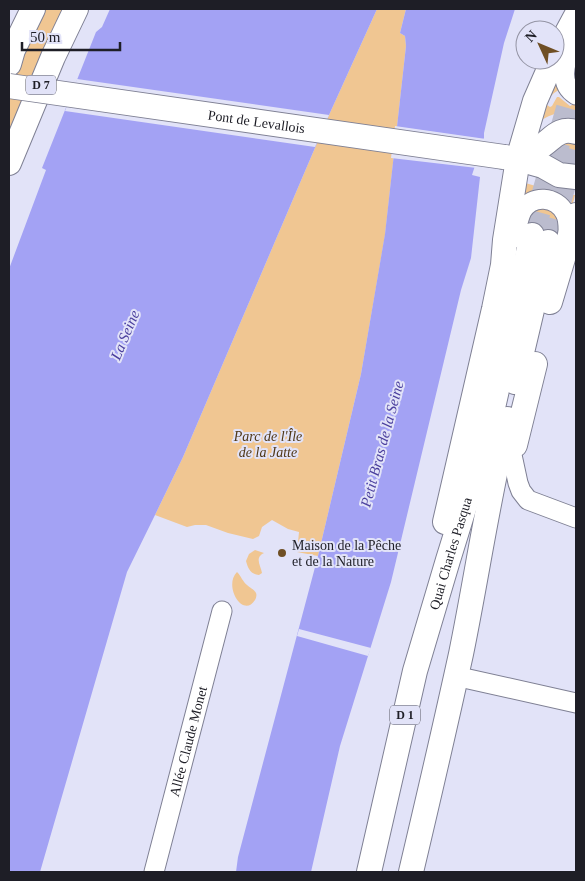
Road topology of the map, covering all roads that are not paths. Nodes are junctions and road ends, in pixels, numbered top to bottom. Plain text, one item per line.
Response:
1 (33, 9) edge
2 (76, 9) edge
3 (572, 24) edge
4 (565, 37) edge
5 (9, 64) edge
6 (548, 70) edge
7 (9, 86) edge
8 (576, 95) edge
9 (576, 132) edge
10 (511, 158) junction
11 (9, 163) edge
12 (576, 177) edge
13 (576, 215) edge
14 (557, 244) edge
15 (503, 266) junction
16 (512, 455) junction
17 (576, 518) edge
18 (483, 538) junction
19 (448, 560) junction
20 (222, 611) dead end
21 (455, 676) junction
22 (576, 703) edge
23 (154, 872) edge
24 (369, 872) edge
25 (411, 872) edge

1 - 5 main road
2 - 11 main road, D 7
3 - 4 main road
3 - 8 street
6 - 10 main road
7 - 10 main road, Pont de Levallois, bridge
9 - 10 main road
10 - 12 main road, Pont de Levallois
10 - 15 main road
13 - 14 main road
14 - 15 street
14 - 16 main road
14 - 18 main road, Quai Charles Pasqua
14 - 19 main road, Quai Charles Pasqua / D 1
15 - 19 main road
16 - 17 street
16 - 18 main road
18 - 21 main road, Quai Charles Pasqua
19 - 24 main road, Quai Charles Pasqua / D 1
20 - 23 street, Allée Claude Monet
21 - 22 street
21 - 25 main road, Quai Charles Pasqua

